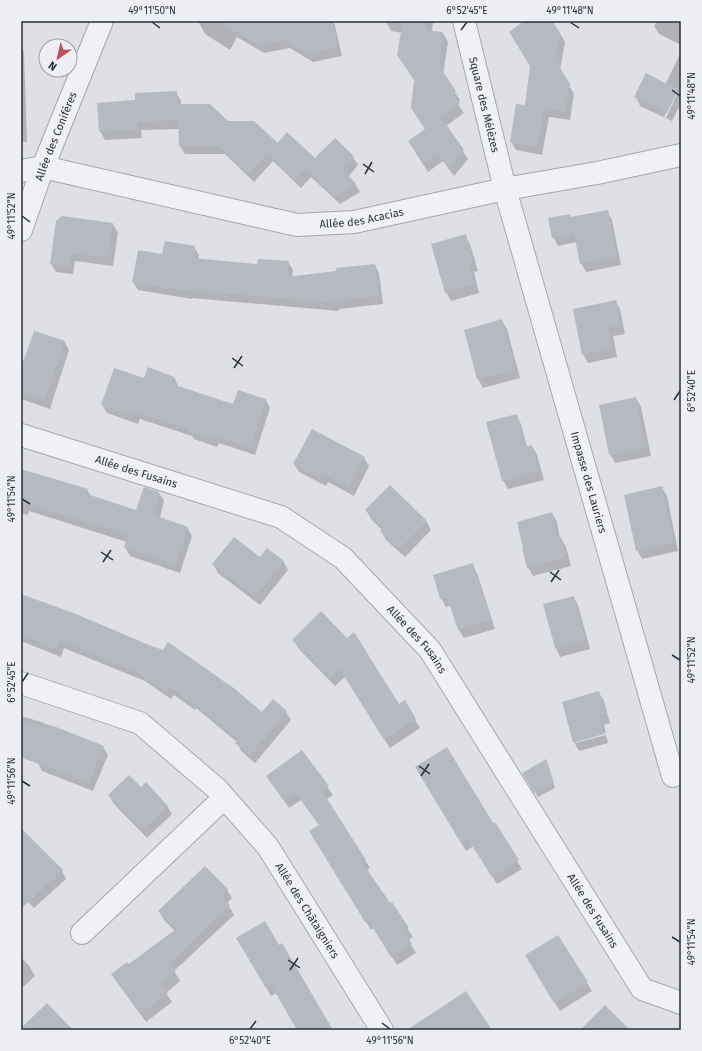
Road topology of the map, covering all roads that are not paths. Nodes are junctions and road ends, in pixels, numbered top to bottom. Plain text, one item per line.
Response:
1 (102, 21) edge
2 (464, 21) edge
3 (681, 155) edge
4 (43, 167) junction
5 (21, 171) edge
6 (505, 189) junction
7 (21, 230) edge
8 (21, 435) edge
9 (21, 682) edge
10 (673, 776) dead end
11 (224, 798) junction
12 (82, 934) dead end
13 (681, 1003) edge
14 (382, 1030) edge

1 - 4 street, Allée des Conifères
2 - 6 street, Square des Mélèzes
3 - 6 street, Allée des Acacias
4 - 5 street
4 - 6 street, Allée des Acacias
4 - 7 street, Allée des Conifères
6 - 10 street, Impasse des Lauriers
8 - 13 street, Allée des Fusains
9 - 11 street, Allée des Châtaigniers
11 - 12 street
11 - 14 street, Allée des Châtaigniers

